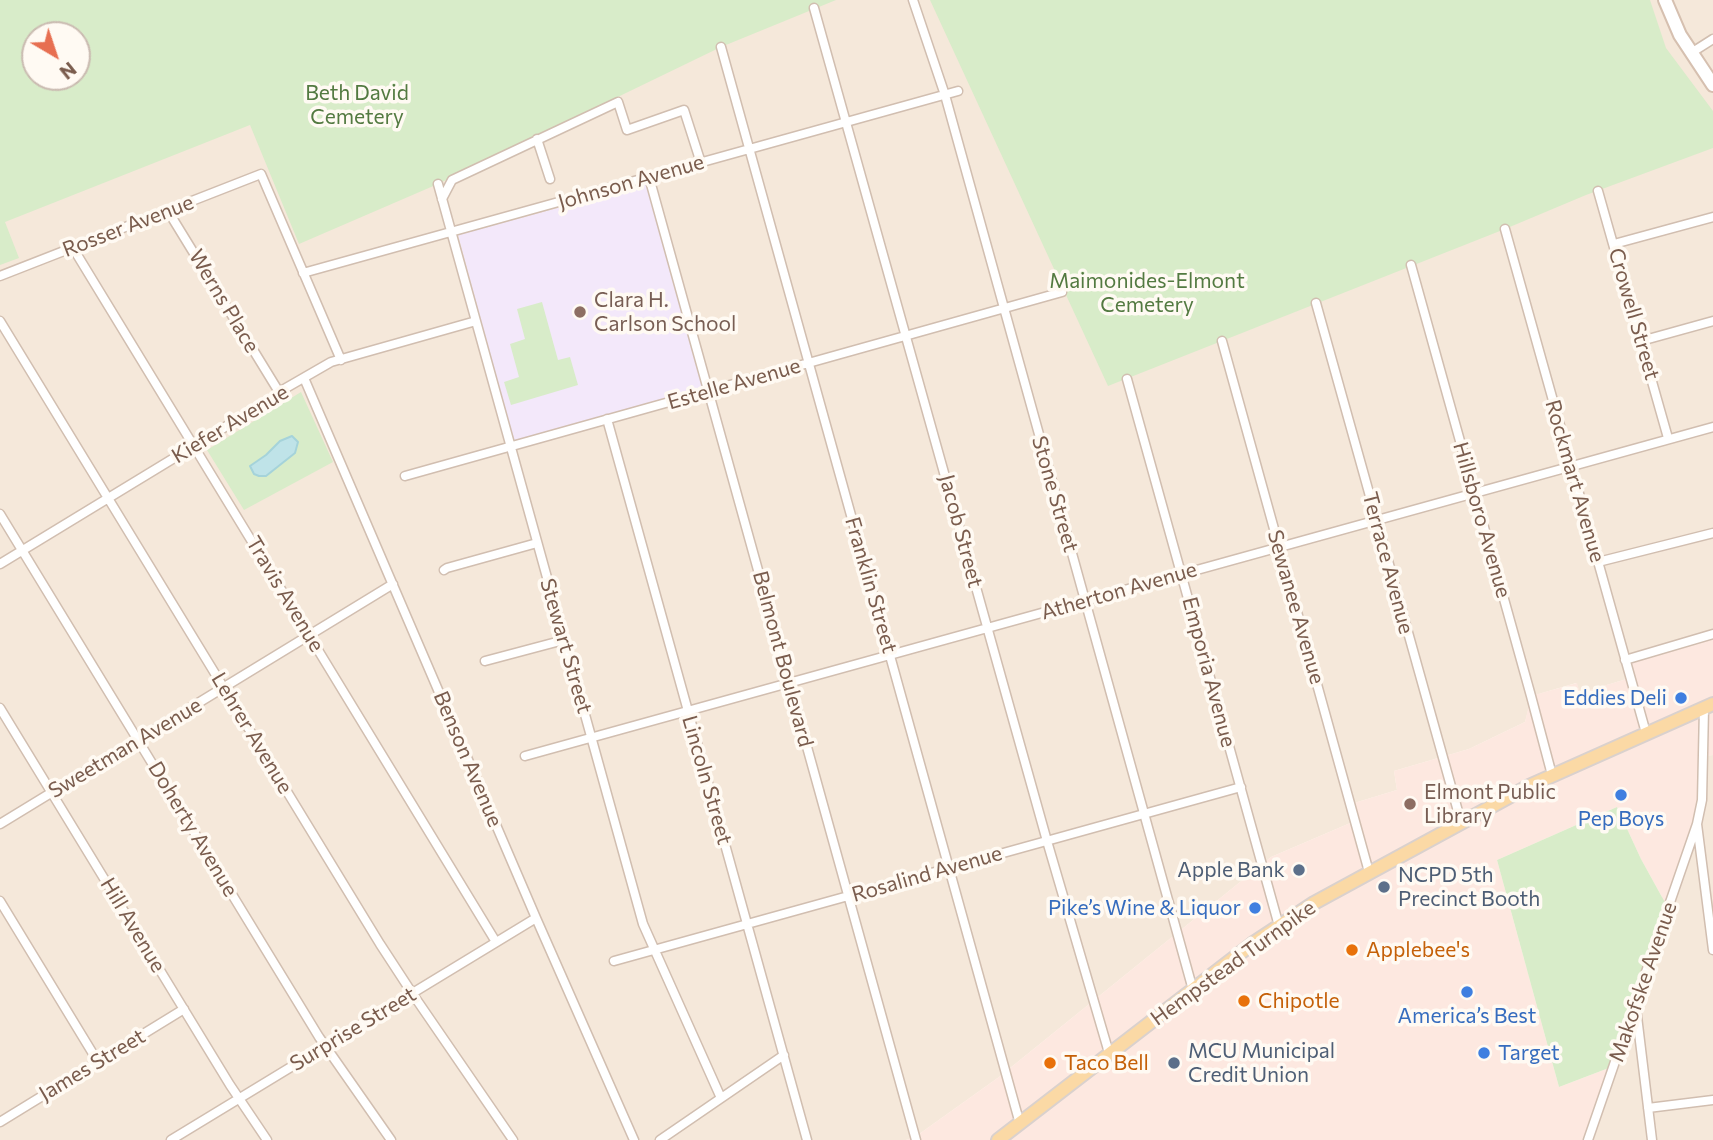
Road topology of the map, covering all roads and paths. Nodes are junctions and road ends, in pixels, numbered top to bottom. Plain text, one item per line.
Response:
1 (913, 0) edge
2 (1665, 0) edge
3 (814, 8) dead end
4 (1713, 40) edge
5 (720, 47) dead end
6 (1691, 52) junction
7 (1713, 85) edge
8 (958, 91) dead end
9 (944, 95) junction
10 (847, 122) junction
11 (537, 139) junction
12 (750, 149) junction
13 (701, 163) junction
14 (649, 177) junction
15 (550, 179) dead end
16 (438, 184) dead end
17 (1598, 191) dead end
18 (442, 199) junction
19 (168, 211) junction
20 (1713, 217) edge
21 (1505, 229) dead end
22 (451, 232) junction
23 (1614, 244) junction
24 (74, 247) junction
25 (1411, 265) dead end
26 (303, 273) junction
27 (0, 276) edge
28 (1062, 292) dead end
29 (1316, 303) dead end
30 (1004, 309) junction
31 (0, 321) edge
32 (476, 321) junction
33 (1713, 321) edge
34 (906, 336) junction
35 (1222, 341) dead end
36 (1641, 341) junction
37 (341, 360) junction
38 (809, 363) junction
39 (304, 378) junction
40 (1127, 379) dead end
41 (708, 391) junction
42 (279, 392) junction
43 (607, 419) junction
44 (1713, 426) edge
45 (1668, 438) junction
46 (194, 445) junction
47 (510, 446) junction
48 (1571, 465) junction
49 (405, 476) dead end
50 (1474, 492) junction
51 (108, 498) junction
52 (0, 514) edge
53 (1377, 519) junction
54 (1713, 533) edge
55 (537, 543) junction
56 (1279, 546) junction
57 (22, 550) junction
58 (1598, 562) junction
59 (0, 564) edge
60 (444, 570) dead end
61 (1182, 573) junction
62 (393, 584) junction
63 (1085, 601) junction
64 (987, 628) junction
65 (1713, 634) edge
66 (310, 635) junction
67 (564, 640) junction
68 (890, 654) junction
69 (1625, 660) junction
70 (485, 662) dead end
71 (789, 682) junction
72 (224, 687) junction
73 (1708, 706) edge
74 (0, 708) edge
75 (688, 710) junction
76 (1646, 733) junction
77 (591, 737) junction
78 (138, 740) junction
79 (525, 756) dead end
80 (1552, 775) junction
81 (1241, 787) junction
82 (52, 792) junction
83 (1144, 814) junction
84 (1461, 822) junction
85 (0, 824) edge
86 (1697, 824) junction
87 (1047, 841) junction
88 (950, 868) junction
89 (1369, 872) junction
90 (848, 896) junction
91 (0, 901) edge
92 (536, 918) junction
93 (748, 924) junction
94 (1279, 926) junction
95 (496, 942) junction
96 (655, 950) junction
97 (1713, 950) edge
98 (614, 961) dead end
99 (1193, 990) junction
100 (412, 993) junction
101 (1635, 1004) junction
102 (184, 1009) junction
103 (326, 1046) junction
104 (1109, 1053) junction
105 (784, 1055) junction
106 (98, 1062) junction
107 (240, 1098) junction
108 (721, 1098) junction
109 (1713, 1100) edge
110 (1648, 1108) junction
111 (0, 1122) edge
112 (1020, 1124) junction
113 (675, 1136) edge
114 (171, 1140) edge
115 (267, 1140) edge
116 (391, 1140) edge
117 (513, 1140) edge
118 (634, 1140) edge
119 (660, 1140) edge
120 (807, 1140) edge
121 (916, 1140) edge
122 (998, 1140) edge
123 (1588, 1140) edge
124 (1652, 1140) edge

1 - 9 street, Stone Street
2 - 6 main road
3 - 10 street, Jacob Street
4 - 6 street
5 - 12 street, Franklin Street
6 - 7 main road
8 - 9 street, Johnson Avenue
9 - 10 street, Johnson Avenue
9 - 30 street, Stone Street
10 - 12 street, Johnson Avenue
10 - 34 street, Jacob Street
11 - 13 street
11 - 15 street
11 - 18 street
12 - 13 street, Johnson Avenue
12 - 38 street, Franklin Street
13 - 14 street, Johnson Avenue
14 - 22 street, Johnson Avenue
14 - 41 street, Belmont Boulevard
16 - 18 street, Stewart Street
17 - 23 street, Crowell Street
18 - 22 street, Stewart Street
19 - 24 street, Rosser Avenue
19 - 26 street, Rosser Avenue
19 - 42 street, Werns Place
20 - 23 street
21 - 48 street, Rockmart Avenue
22 - 26 street, Johnson Avenue
22 - 32 street, Stewart Street
23 - 36 street, Crowell Street
24 - 27 street, Rosser Avenue
24 - 46 street, Travis Avenue
25 - 50 street, Hillsboro Avenue
26 - 37 street
28 - 30 street, Estelle Avenue
29 - 53 street, Terrace Avenue
30 - 34 street, Estelle Avenue
30 - 63 street, Stone Street
31 - 51 street, Lehrer Avenue
32 - 37 street, Kiefer Avenue
32 - 47 street, Stewart Street
33 - 36 street
34 - 38 street, Estelle Avenue
34 - 64 street, Jacob Street
35 - 56 street, Sewanee Avenue
36 - 45 street, Crowell Street
37 - 39 street, Kiefer Avenue
38 - 41 street, Estelle Avenue
38 - 68 street, Franklin Street
39 - 42 street, Kiefer Avenue
39 - 62 street, Benson Avenue
40 - 61 street, Emporia Avenue
41 - 43 street, Estelle Avenue
41 - 71 street, Belmont Boulevard
42 - 46 street, Kiefer Avenue
43 - 47 street, Estelle Avenue
43 - 75 street, Lincoln Street
44 - 45 street, Atherton Avenue
45 - 48 street, Atherton Avenue
46 - 51 street, Kiefer Avenue
46 - 66 street, Travis Avenue
47 - 49 street, Estelle Avenue
47 - 55 street, Stewart Street
48 - 50 street, Atherton Avenue
48 - 58 street, Rockmart Avenue
50 - 53 street, Atherton Avenue
50 - 80 street, Hillsboro Avenue
51 - 57 street, Kiefer Avenue
51 - 72 street, Lehrer Avenue
52 - 57 street, Doherty Avenue
53 - 56 street, Atherton Avenue
53 - 84 street, Terrace Avenue
54 - 58 street
55 - 60 street
55 - 67 street, Stewart Street
56 - 61 street, Atherton Avenue
56 - 89 street, Sewanee Avenue
57 - 59 street, Kiefer Avenue
57 - 78 street, Doherty Avenue
58 - 69 street, Rockmart Avenue
61 - 63 street, Atherton Avenue
61 - 81 street, Emporia Avenue
62 - 66 street, Sweetman Avenue
62 - 92 street, Benson Avenue
63 - 64 street, Atherton Avenue
63 - 83 street, Stone Street
64 - 68 street, Atherton Avenue
64 - 87 street, Jacob Street
65 - 69 street
66 - 72 street, Sweetman Avenue
66 - 95 street, Travis Avenue
67 - 70 street
67 - 77 street, Stewart Street
68 - 71 street, Atherton Avenue
68 - 88 street, Franklin Street
69 - 76 street, Rockmart Avenue
71 - 75 street, Atherton Avenue
71 - 90 street, Belmont Boulevard
72 - 78 street, Sweetman Avenue
72 - 100 street, Lehrer Avenue
73 - 76 main road, Hempstead Turnpike
73 - 86 street
74 - 82 street, Hill Avenue
75 - 77 street, Atherton Avenue
75 - 93 street, Lincoln Street
76 - 80 main road, Hempstead Turnpike
77 - 79 street, Atherton Avenue
77 - 96 street, Stewart Street
78 - 82 street, Sweetman Avenue
78 - 103 street, Doherty Avenue
80 - 84 main road, Hempstead Turnpike
81 - 83 street, Rosalind Avenue
81 - 94 street, Emporia Avenue
82 - 85 street, Sweetman Avenue
82 - 102 street, Hill Avenue
83 - 87 street, Rosalind Avenue
83 - 99 street, Stone Street
84 - 89 main road, Hempstead Turnpike
86 - 97 street
86 - 101 street, Makofske Avenue
87 - 88 street, Rosalind Avenue
87 - 104 street, Jacob Street
88 - 90 street, Rosalind Avenue
88 - 112 street, Franklin Street
89 - 94 main road, Hempstead Turnpike
90 - 93 street, Rosalind Avenue
90 - 121 street, Belmont Boulevard
91 - 106 street
92 - 95 street, Surprise Street
92 - 118 street, Benson Avenue
93 - 96 street, Rosalind Avenue
93 - 105 street, Lincoln Street
94 - 99 main road, Hempstead Turnpike
95 - 100 street, Surprise Street
96 - 98 street, Rosalind Avenue
96 - 108 street, Stewart Street
99 - 104 main road, Hempstead Turnpike
100 - 103 street, Surprise Street
100 - 117 street, Lehrer Avenue
101 - 110 street
101 - 123 street, Makofske Avenue
102 - 106 street, James Street
102 - 107 street, Hill Avenue
103 - 107 street, Surprise Street
103 - 116 street, Doherty Avenue
104 - 112 main road, Hempstead Turnpike
105 - 108 street
105 - 120 street, Lincoln Street
106 - 111 street, James Street
107 - 114 street, Surprise Street
107 - 115 street, Hill Avenue
108 - 113 street
109 - 110 street
110 - 124 street
112 - 122 main road, Hempstead Turnpike
113 - 119 street

